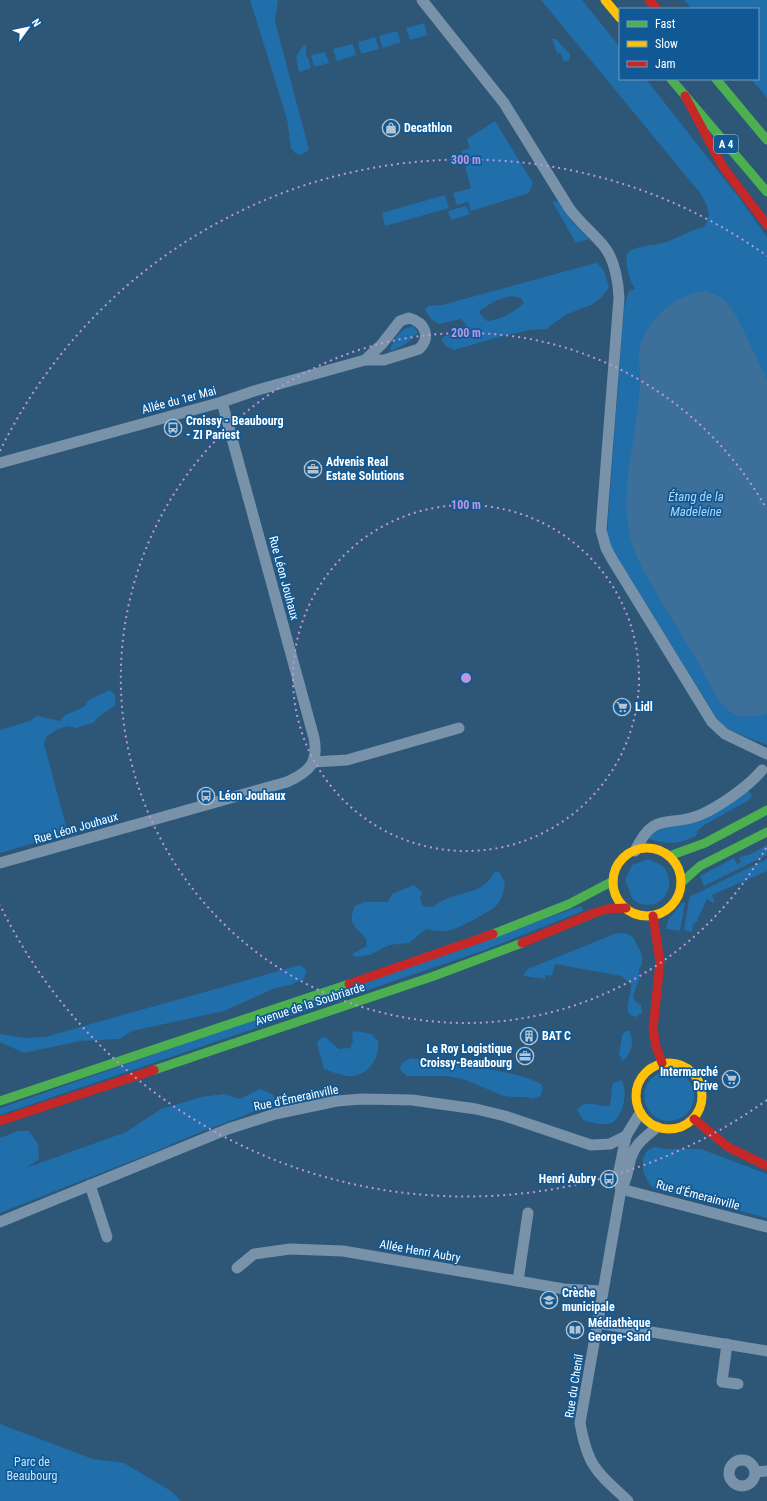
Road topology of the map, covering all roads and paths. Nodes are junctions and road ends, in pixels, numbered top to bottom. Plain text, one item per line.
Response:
1 (422, 0) edge
2 (605, 0) edge
3 (649, 0) edge
4 (656, 8) edge
5 (619, 17) edge
6 (672, 80) edge
7 (717, 80) edge
8 (685, 96) junction
9 (752, 122) junction
10 (767, 131) edge
11 (767, 140) edge
12 (767, 192) edge
13 (767, 225) edge
14 (365, 360) junction
15 (222, 402) junction
16 (0, 463) edge
17 (459, 728) dead end
18 (767, 754) edge
19 (313, 762) junction
20 (764, 773) edge
21 (767, 810) edge
22 (767, 832) edge
23 (635, 851) junction
24 (669, 856) junction
25 (0, 863) edge
26 (613, 881) junction
27 (681, 883) junction
28 (626, 908) junction
29 (653, 916) junction
30 (662, 1063) junction
31 (0, 1101) edge
32 (640, 1113) junction
33 (694, 1119) junction
34 (0, 1121) edge
35 (657, 1127) junction
36 (626, 1136) junction
37 (610, 1144) junction
38 (622, 1156) junction
39 (767, 1166) edge
40 (90, 1185) junction
41 (621, 1189) junction
42 (528, 1213) dead end
43 (0, 1222) edge
44 (767, 1227) edge
45 (107, 1237) dead end
46 (237, 1268) dead end
47 (518, 1281) junction
48 (602, 1291) junction
49 (597, 1323) junction
50 (728, 1344) junction
51 (767, 1351) edge
52 (738, 1384) dead end
53 (628, 1501) edge

1 - 18 street
2 - 5 main road
3 - 4 main road
6 - 8 main road, A 4
7 - 9 main road
8 - 12 main road, A 4
8 - 13 main road
9 - 10 main road
9 - 11 main road
14 - 14 street, Allée du 1er Mai
14 - 15 street, Allée du 1er Mai
15 - 16 street, Allée du 1er Mai
15 - 19 street, Rue Léon Jouhaux
17 - 19 street
18 - 20 street
19 - 25 street, Rue Léon Jouhaux
20 - 23 street
21 - 24 main road
22 - 27 main road
23 - 24 main road
23 - 26 main road
24 - 27 main road
26 - 28 main road
26 - 31 main road, Avenue de la Soubriarde
27 - 29 main road
28 - 29 main road
28 - 34 main road, Avenue de la Soubriarde
29 - 30 main road
30 - 32 main road
30 - 33 main road
32 - 35 main road
32 - 36 street, Rue du Chenil
33 - 35 main road
33 - 39 main road
35 - 41 street, Rue du Chenil
36 - 37 street, Rue d'Émerainville
36 - 38 street, Rue du Chenil
37 - 38 street
37 - 40 street, Rue d'Émerainville
38 - 41 street, Rue du Chenil
40 - 43 street, Rue d'Émerainville
40 - 45 street
41 - 44 street, Rue d'Émerainville
41 - 48 street, Rue du Chenil
42 - 47 street
46 - 47 street, Allée Henri Aubry
47 - 48 street, Allée Henri Aubry
48 - 49 street, Rue du Chenil
49 - 50 street
49 - 53 street, Rue du Chenil
50 - 51 street
50 - 52 street

